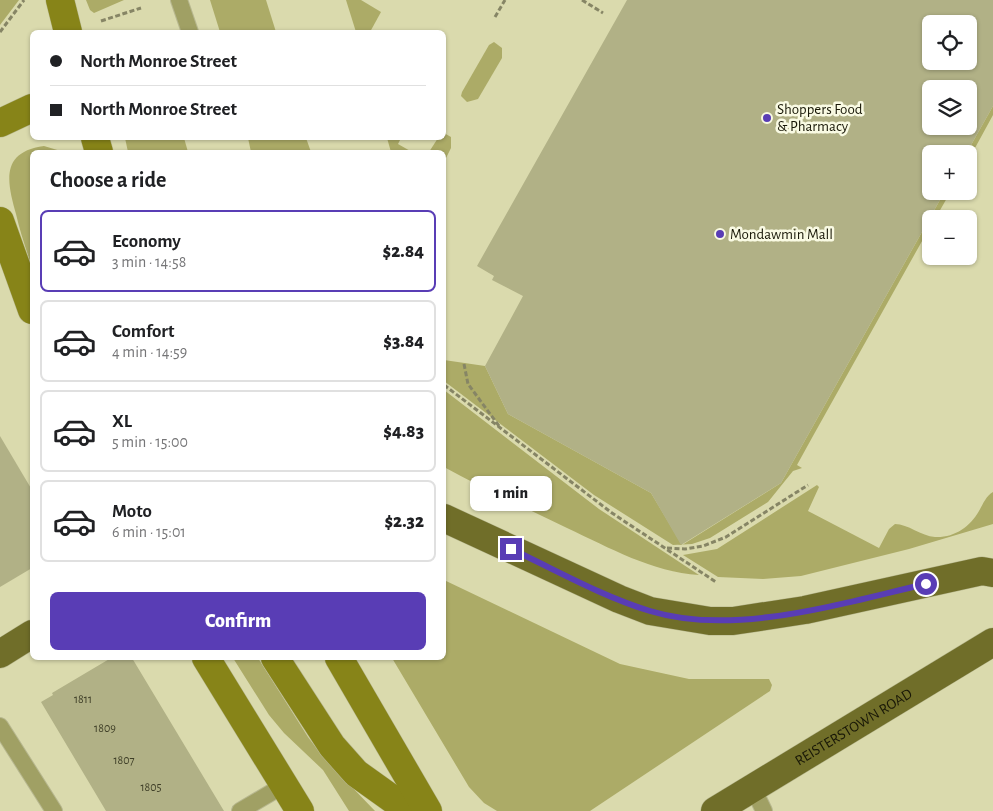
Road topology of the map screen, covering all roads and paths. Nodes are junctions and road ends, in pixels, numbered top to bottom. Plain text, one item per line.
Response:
1 (24, 0) edge
2 (60, 0) edge
3 (180, 0) edge
4 (505, 0) edge
5 (582, 0) edge
6 (141, 8) dead end
7 (603, 13) dead end
8 (495, 17) dead end
9 (95, 23) dead end
10 (68, 30) edge
11 (189, 30) edge
12 (0, 32) edge
13 (30, 109) edge
14 (0, 123) edge
15 (0, 221) edge
16 (30, 304) edge
17 (464, 364) dead end
18 (446, 387) edge
19 (502, 430) junction
20 (808, 485) dead end
21 (446, 519) edge
22 (667, 548) junction
23 (993, 573) edge
24 (716, 582) dead end
25 (30, 635) edge
26 (993, 642) edge
27 (0, 654) edge
28 (207, 660) edge
29 (276, 660) edge
30 (340, 660) edge
31 (0, 726) edge
32 (284, 785) junction
33 (759, 799) edge
34 (54, 811) edge
35 (240, 811) edge
36 (300, 811) edge
37 (409, 811) edge
38 (428, 811) edge
39 (715, 811) edge

1 - 12 path
2 - 10 main road
3 - 11 lane
4 - 8 path
5 - 7 path
6 - 9 path
13 - 14 main road
15 - 16 main road
17 - 19 path
18 - 19 path
19 - 22 path
20 - 22 path
21 - 23 main road
22 - 24 path
25 - 27 main road
26 - 33 main road, REISTERSTOWN ROAD
28 - 32 main road
29 - 37 main road
30 - 38 main road
31 - 34 lane
32 - 35 lane
32 - 36 main road
33 - 39 main road, REISTERSTOWN ROAD

